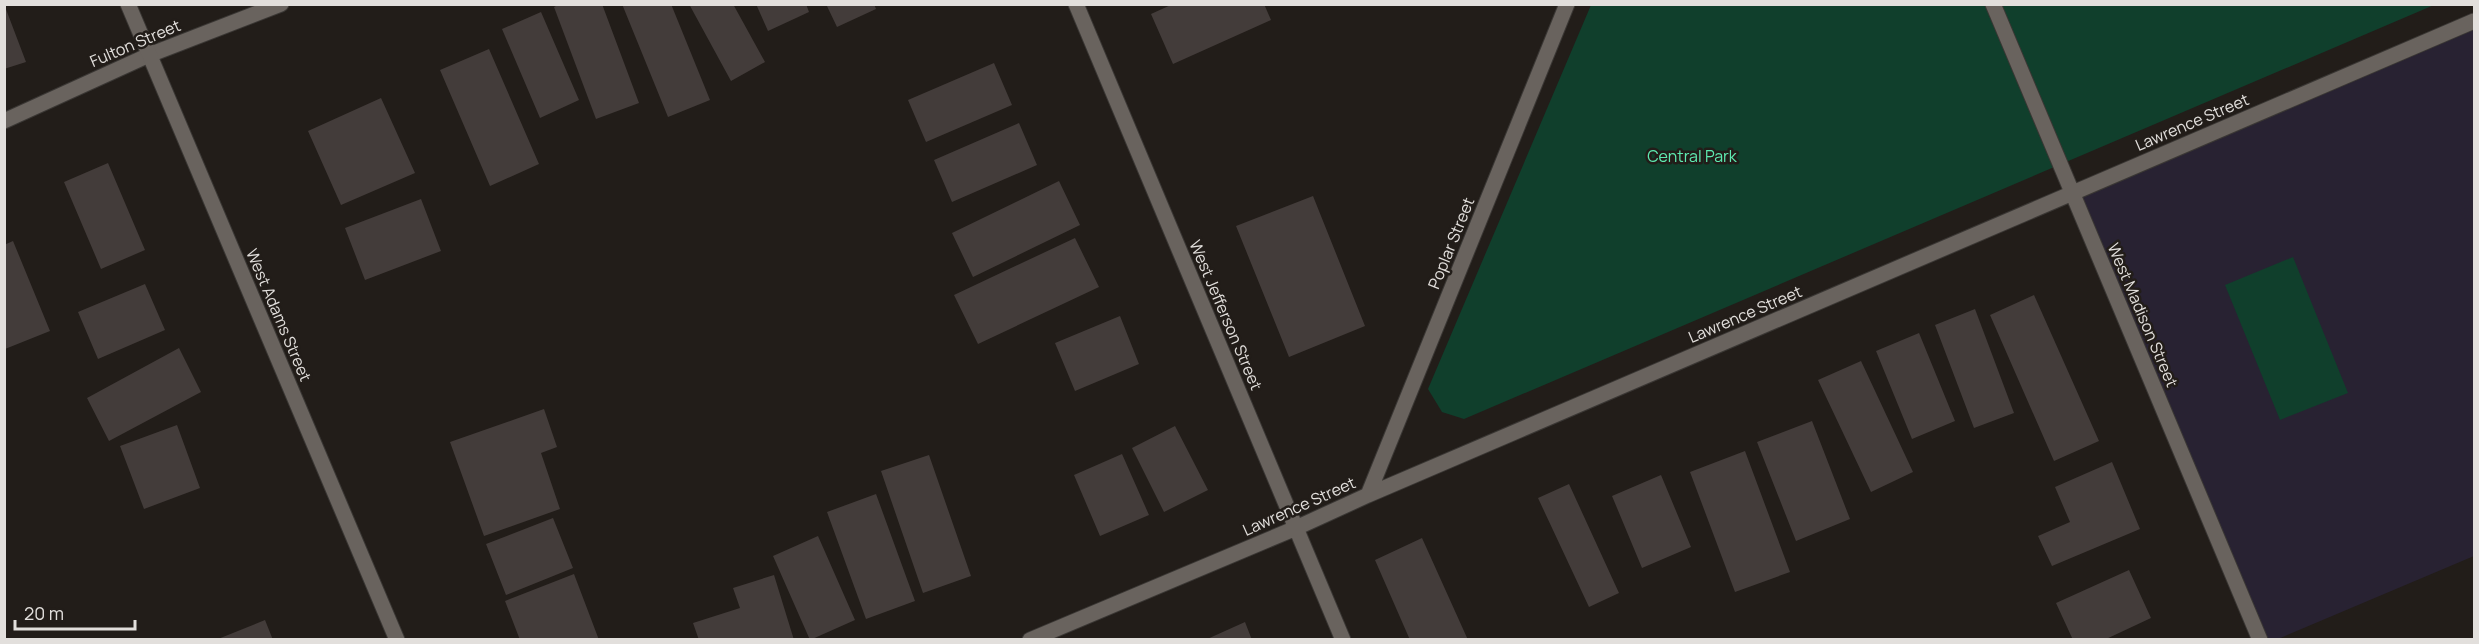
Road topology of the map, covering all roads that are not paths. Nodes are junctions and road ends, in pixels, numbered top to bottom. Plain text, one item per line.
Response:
1 (128, 4) edge
2 (281, 4) edge
3 (1076, 4) edge
4 (1567, 4) edge
5 (1993, 4) edge
6 (2475, 21) edge
7 (149, 55) junction
8 (4, 121) edge
9 (2072, 193) junction
10 (1368, 495) junction
11 (1296, 528) junction
12 (397, 639) edge
13 (1030, 639) edge
14 (1343, 639) edge
15 (2260, 639) edge

1 - 7 street, West Adams Street
2 - 7 street, Fulton Street
3 - 11 street, West Jefferson Street
4 - 10 street, Poplar Street
5 - 9 street, West Madison Street
6 - 9 street, Lawrence Street
7 - 8 street, Fulton Street
7 - 12 street, West Adams Street
9 - 10 street, Lawrence Street
9 - 15 street, West Madison Street
10 - 11 street, Lawrence Street
11 - 13 street, Lawrence Street
11 - 14 street, West Jefferson Street

